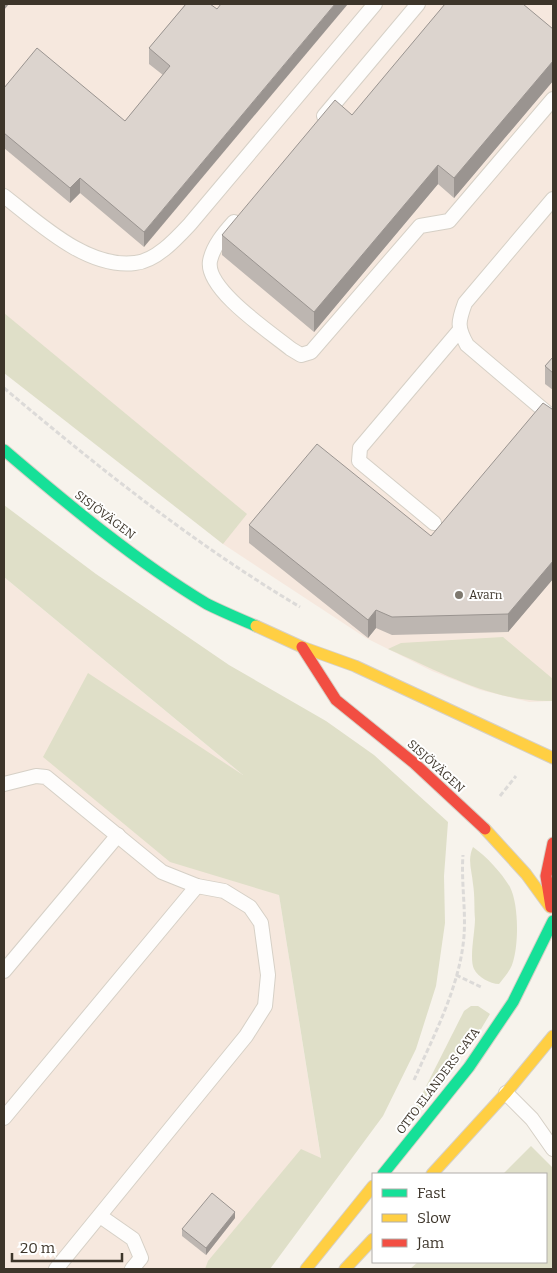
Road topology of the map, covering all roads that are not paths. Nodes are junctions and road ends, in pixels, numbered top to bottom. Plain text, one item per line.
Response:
1 (375, 4) edge
2 (418, 4) edge
3 (553, 99) edge
4 (312, 130) edge
5 (4, 196) edge
6 (553, 199) edge
7 (242, 211) edge
8 (459, 331) junction
9 (553, 418) edge
10 (4, 450) edge
11 (434, 523) dead end
12 (302, 647) junction
13 (553, 758) edge
14 (4, 784) edge
15 (118, 834) junction
16 (553, 843) edge
17 (198, 886) junction
18 (552, 911) edge
19 (553, 921) edge
20 (4, 972) edge
21 (553, 1036) edge
22 (506, 1093) junction
23 (4, 1118) edge
24 (553, 1149) edge
25 (384, 1173) edge
26 (433, 1173) edge
27 (372, 1187) edge
28 (100, 1216) junction
29 (372, 1239) edge
30 (56, 1269) edge
31 (132, 1269) edge
32 (306, 1269) edge
33 (345, 1269) edge

1 - 5 lane
2 - 4 lane
3 - 7 lane
6 - 8 lane
8 - 9 lane
8 - 11 lane
10 - 12 street, SISJÖVÄGEN
12 - 13 street, SISJÖVÄGEN
12 - 18 street, SISJÖVÄGEN
14 - 15 lane
15 - 17 lane
15 - 20 lane
16 - 18 street
17 - 23 lane
17 - 28 lane
19 - 25 street, OTTO ELANDERS GATA
21 - 22 street
22 - 24 lane
22 - 26 street
27 - 32 street
28 - 30 lane
28 - 31 lane
29 - 33 street

